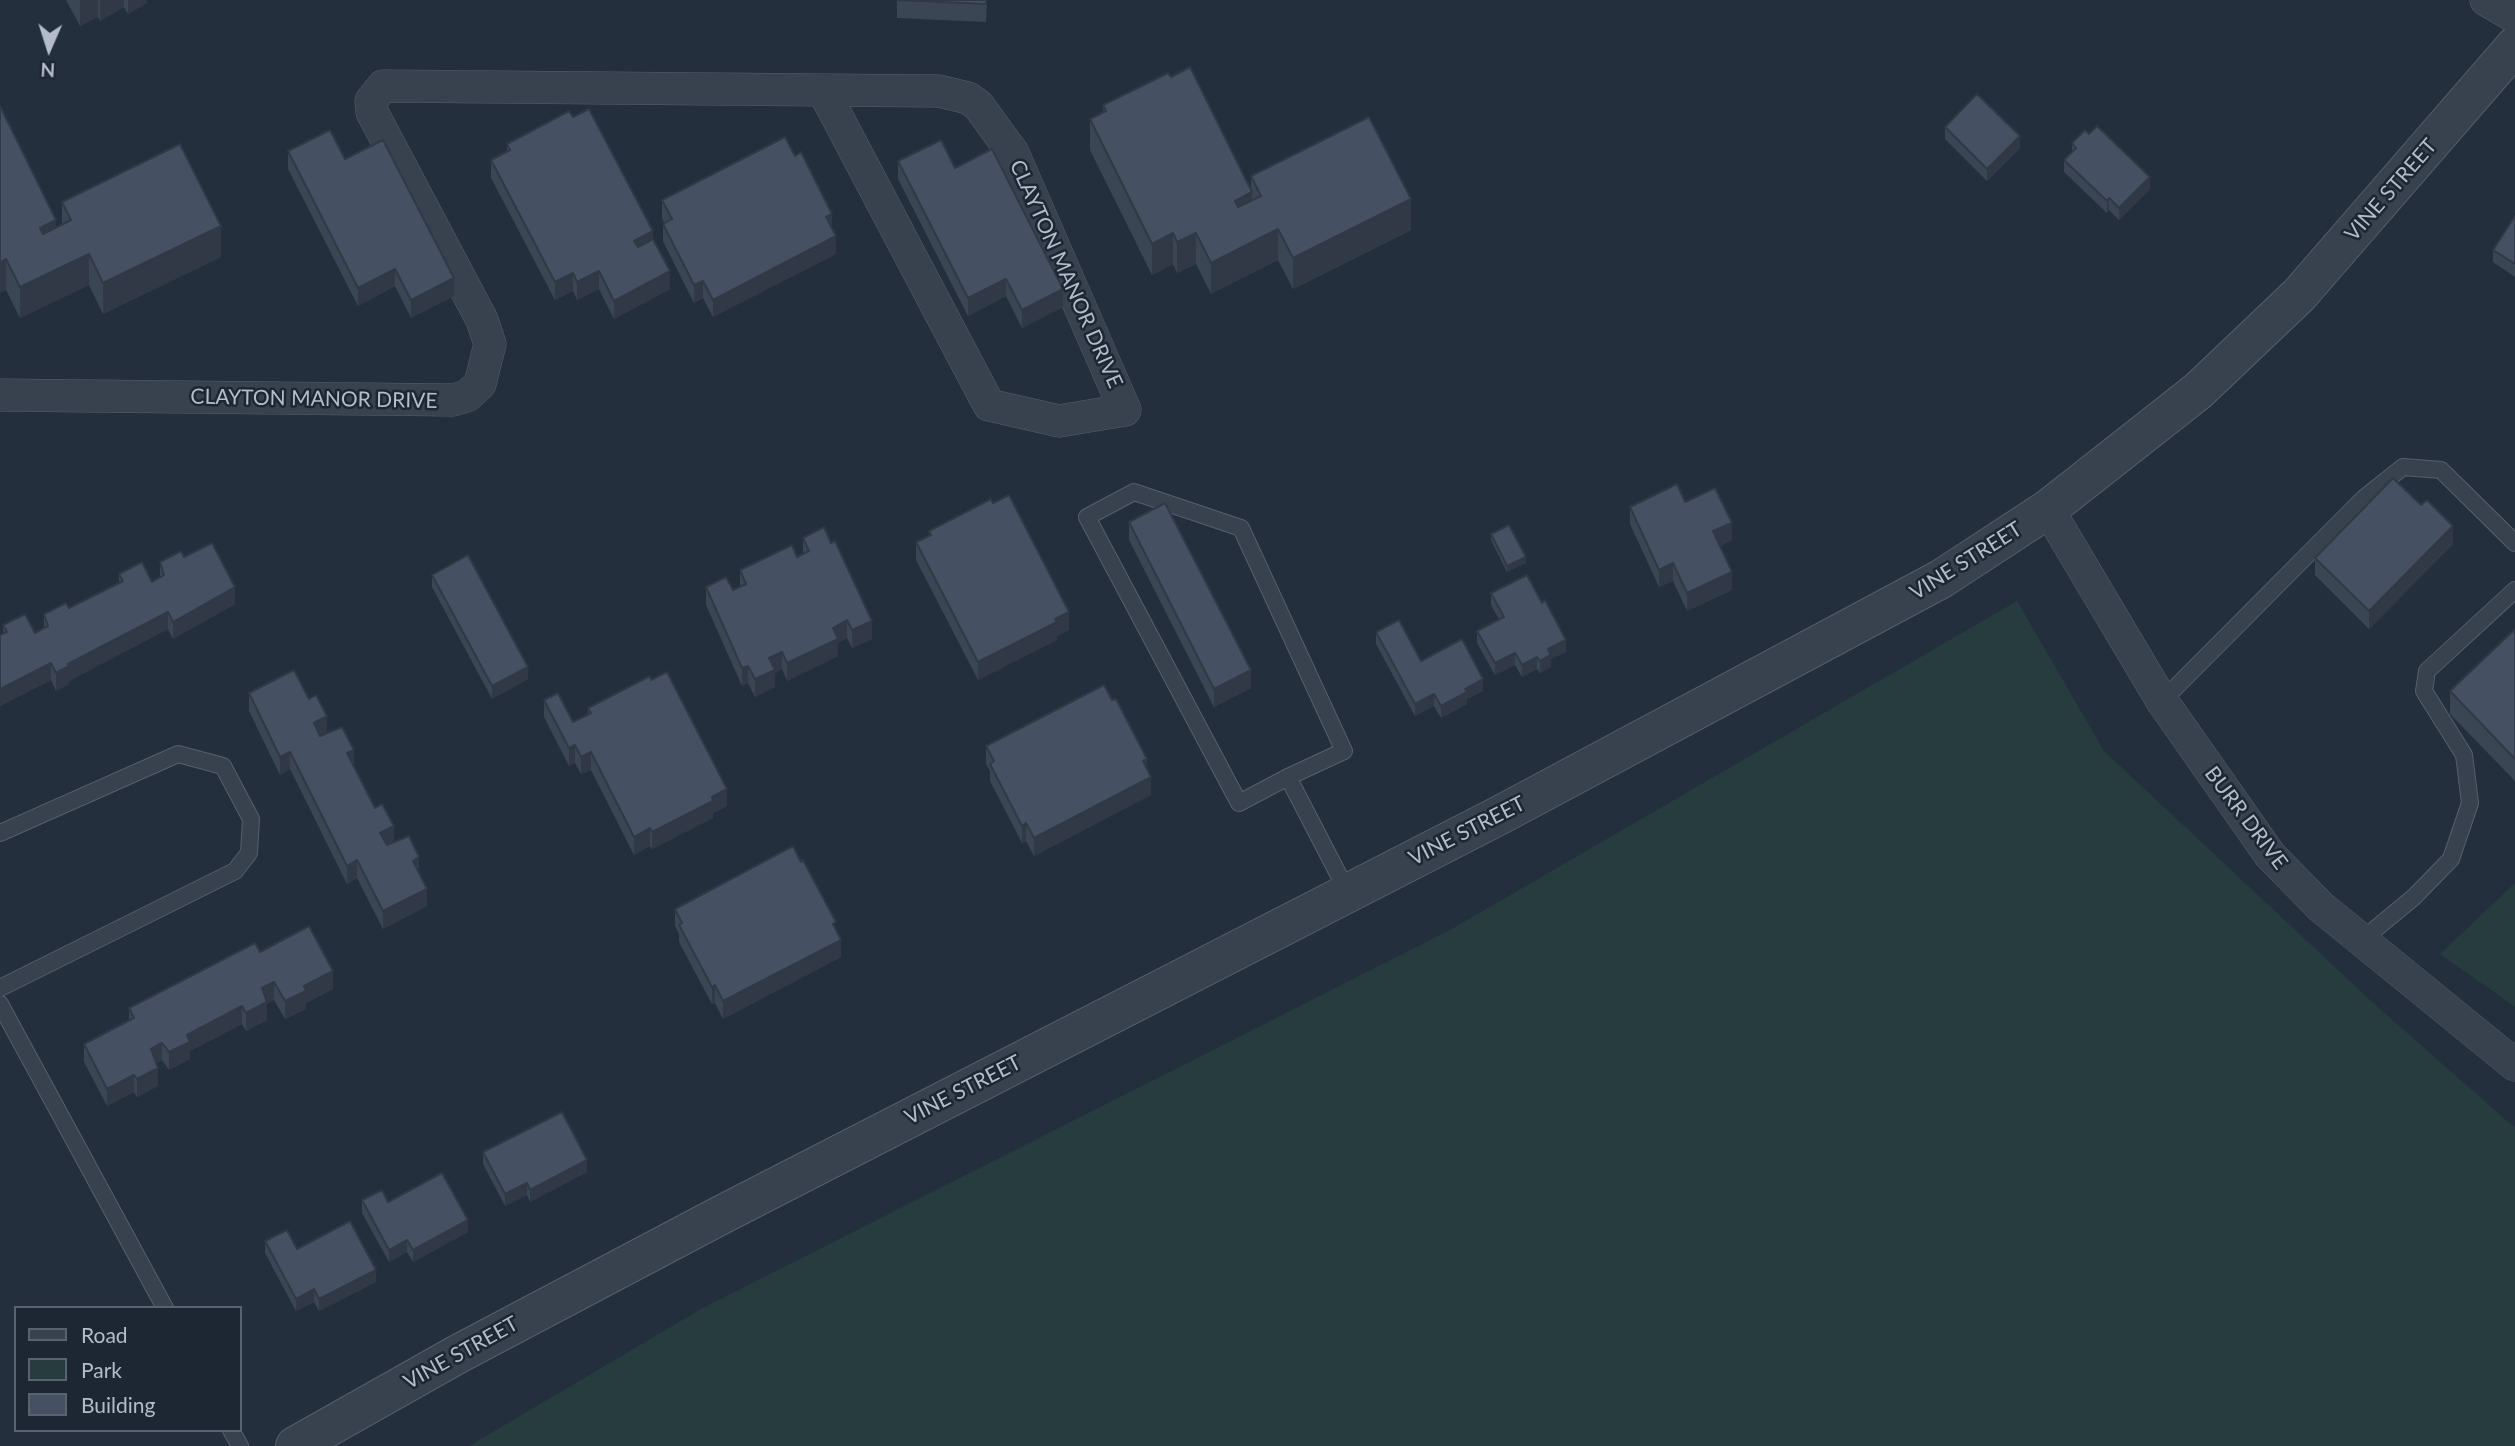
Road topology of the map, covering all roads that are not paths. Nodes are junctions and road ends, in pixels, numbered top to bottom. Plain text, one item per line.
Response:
1 (2486, 0) edge
2 (2515, 17) edge
3 (2515, 46) edge
4 (823, 90) junction
5 (0, 395) edge
6 (2048, 509) junction
7 (2515, 543) edge
8 (2515, 590) edge
9 (2162, 701) junction
10 (1288, 777) junction
11 (0, 833) edge
12 (1347, 891) junction
13 (2362, 940) junction
14 (0, 988) edge
15 (0, 1004) edge
16 (2515, 1065) edge
17 (164, 1306) edge
18 (295, 1446) edge

1 - 2 street
3 - 6 street, VINE STREET
4 - 4 street, CLAYTON MANOR DRIVE
4 - 5 street, CLAYTON MANOR DRIVE
6 - 9 street, BURR DRIVE
6 - 12 street, VINE STREET
7 - 9 lane
8 - 13 lane
9 - 13 street, BURR DRIVE
10 - 10 lane
10 - 12 lane
11 - 14 lane
12 - 18 street, VINE STREET
13 - 16 street, BURR DRIVE
15 - 17 lane

